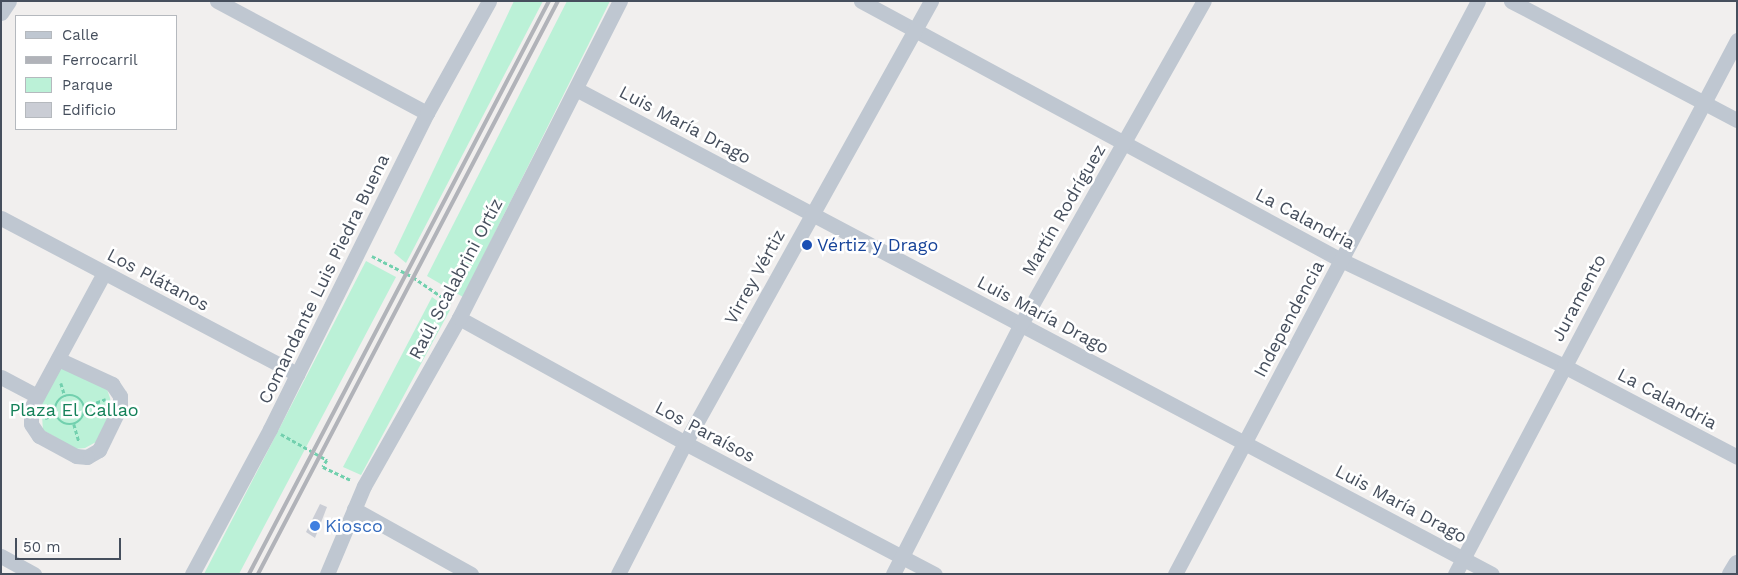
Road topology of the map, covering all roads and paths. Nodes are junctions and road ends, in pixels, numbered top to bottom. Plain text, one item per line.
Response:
1 (9, 1) edge
2 (217, 1) edge
3 (489, 1) edge
4 (620, 1) edge
5 (861, 1) edge
6 (931, 1) edge
7 (1204, 1) edge
8 (1478, 1) edge
9 (1511, 1) edge
10 (1, 13) edge
11 (915, 30) junction
12 (1737, 40) edge
13 (576, 89) junction
14 (1704, 102) junction
15 (427, 113) junction
16 (1737, 120) edge
17 (1124, 144) junction
18 (811, 213) junction
19 (1, 218) edge
20 (360, 250) junction
21 (1341, 260) junction
22 (104, 273) junction
23 (461, 314) junction
24 (1021, 324) junction
25 (58, 359) junction
26 (1564, 366) junction
27 (297, 374) junction
28 (1, 377) edge
29 (37, 396) junction
30 (120, 396) junction
31 (84, 407) junction
32 (270, 428) junction
33 (685, 443) junction
34 (1244, 443) junction
35 (1737, 457) edge
36 (364, 486) junction
37 (354, 508) junction
38 (1, 556) edge
39 (902, 556) junction
40 (1463, 558) junction
41 (1737, 564) edge
42 (34, 574) edge
43 (192, 574) edge
44 (327, 574) edge
45 (471, 574) edge
46 (618, 574) edge
47 (893, 574) edge
48 (935, 574) edge
49 (1175, 574) edge
50 (1455, 574) edge
51 (1492, 574) edge
52 (1731, 574) edge

1 - 10 street
2 - 15 street
3 - 15 street, Comandante Luis Piedra Buena
4 - 13 street, Raúl Scalabrini Ortíz
5 - 11 street, La Calandria
6 - 11 street, Virrey Vértiz
7 - 17 street, Martín Rodríguez
8 - 21 street, Independencia
9 - 14 street
11 - 17 street, La Calandria
11 - 18 street, Virrey Vértiz
12 - 14 street, Juramento
13 - 18 street, Luis María Drago
13 - 23 street, Raúl Scalabrini Ortíz
14 - 16 street
14 - 26 street, Juramento
15 - 20 street, Comandante Luis Piedra Buena
17 - 21 street, La Calandria
17 - 24 street, Martín Rodríguez
18 - 24 street, Luis María Drago
18 - 33 street, Virrey Vértiz
19 - 22 street, Los Plátanos
20 - 23 path
20 - 27 street, Comandante Luis Piedra Buena
21 - 26 street, La Calandria
21 - 34 street, Independencia
22 - 25 street
22 - 27 street, Los Plátanos
23 - 33 street, Los Paraísos
23 - 36 street, Raúl Scalabrini Ortíz
24 - 34 street, Luis María Drago
24 - 39 street, Martín Rodríguez
25 - 29 street
25 - 30 street
26 - 35 street, La Calandria
26 - 40 street, Juramento
27 - 32 street, Comandante Luis Piedra Buena
28 - 29 street
29 - 30 street
30 - 31 path
31 - 31 path
32 - 36 path
32 - 43 street, Comandante Luis Piedra Buena
33 - 39 street, Los Paraísos
33 - 46 street, Virrey Vértiz
34 - 40 street, Luis María Drago
34 - 49 street, Independencia
36 - 37 street, Raúl Scalabrini Ortíz
37 - 44 street, Raúl Scalabrini Ortíz
37 - 45 street
38 - 42 street
39 - 47 street, Martín Rodríguez
39 - 48 street, Los Paraísos
40 - 50 street, Juramento
40 - 51 street, Luis María Drago
41 - 52 street

